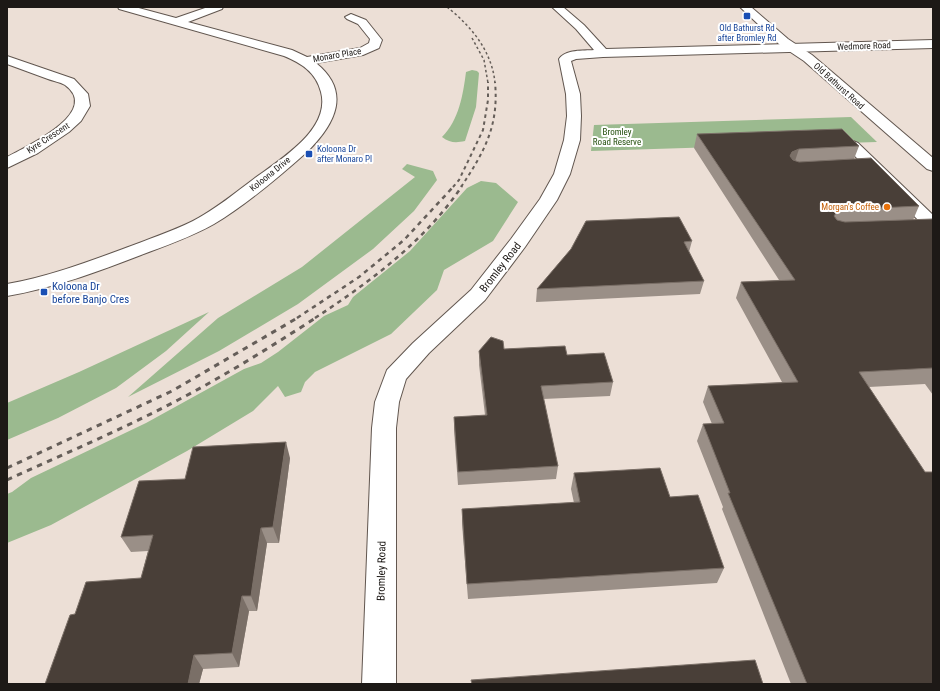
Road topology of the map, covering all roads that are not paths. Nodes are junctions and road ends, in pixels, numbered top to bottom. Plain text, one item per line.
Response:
1 (123, 7) edge
2 (218, 7) edge
3 (557, 7) edge
4 (745, 7) edge
5 (351, 17) dead end
6 (177, 22) junction
7 (933, 44) edge
8 (794, 49) junction
9 (603, 53) junction
10 (7, 60) edge
11 (306, 60) junction
12 (853, 146) edge
13 (7, 164) edge
14 (874, 166) junction
15 (933, 166) edge
16 (854, 167) edge
17 (933, 226) edge
18 (909, 228) edge
19 (7, 290) edge
20 (379, 684) edge

1 - 6 street, Koloona Drive
2 - 6 street
3 - 9 street
4 - 8 street, Old Bathurst Road
5 - 11 street, Monaro Place
6 - 11 street, Koloona Drive
7 - 8 street, Wedmore Road
8 - 9 street, Bromley Road
8 - 15 street, Old Bathurst Road
9 - 20 street, Bromley Road
10 - 13 street, Kyre Crescent
11 - 19 street, Koloona Drive
12 - 14 street
14 - 16 street
14 - 17 street
17 - 18 street

